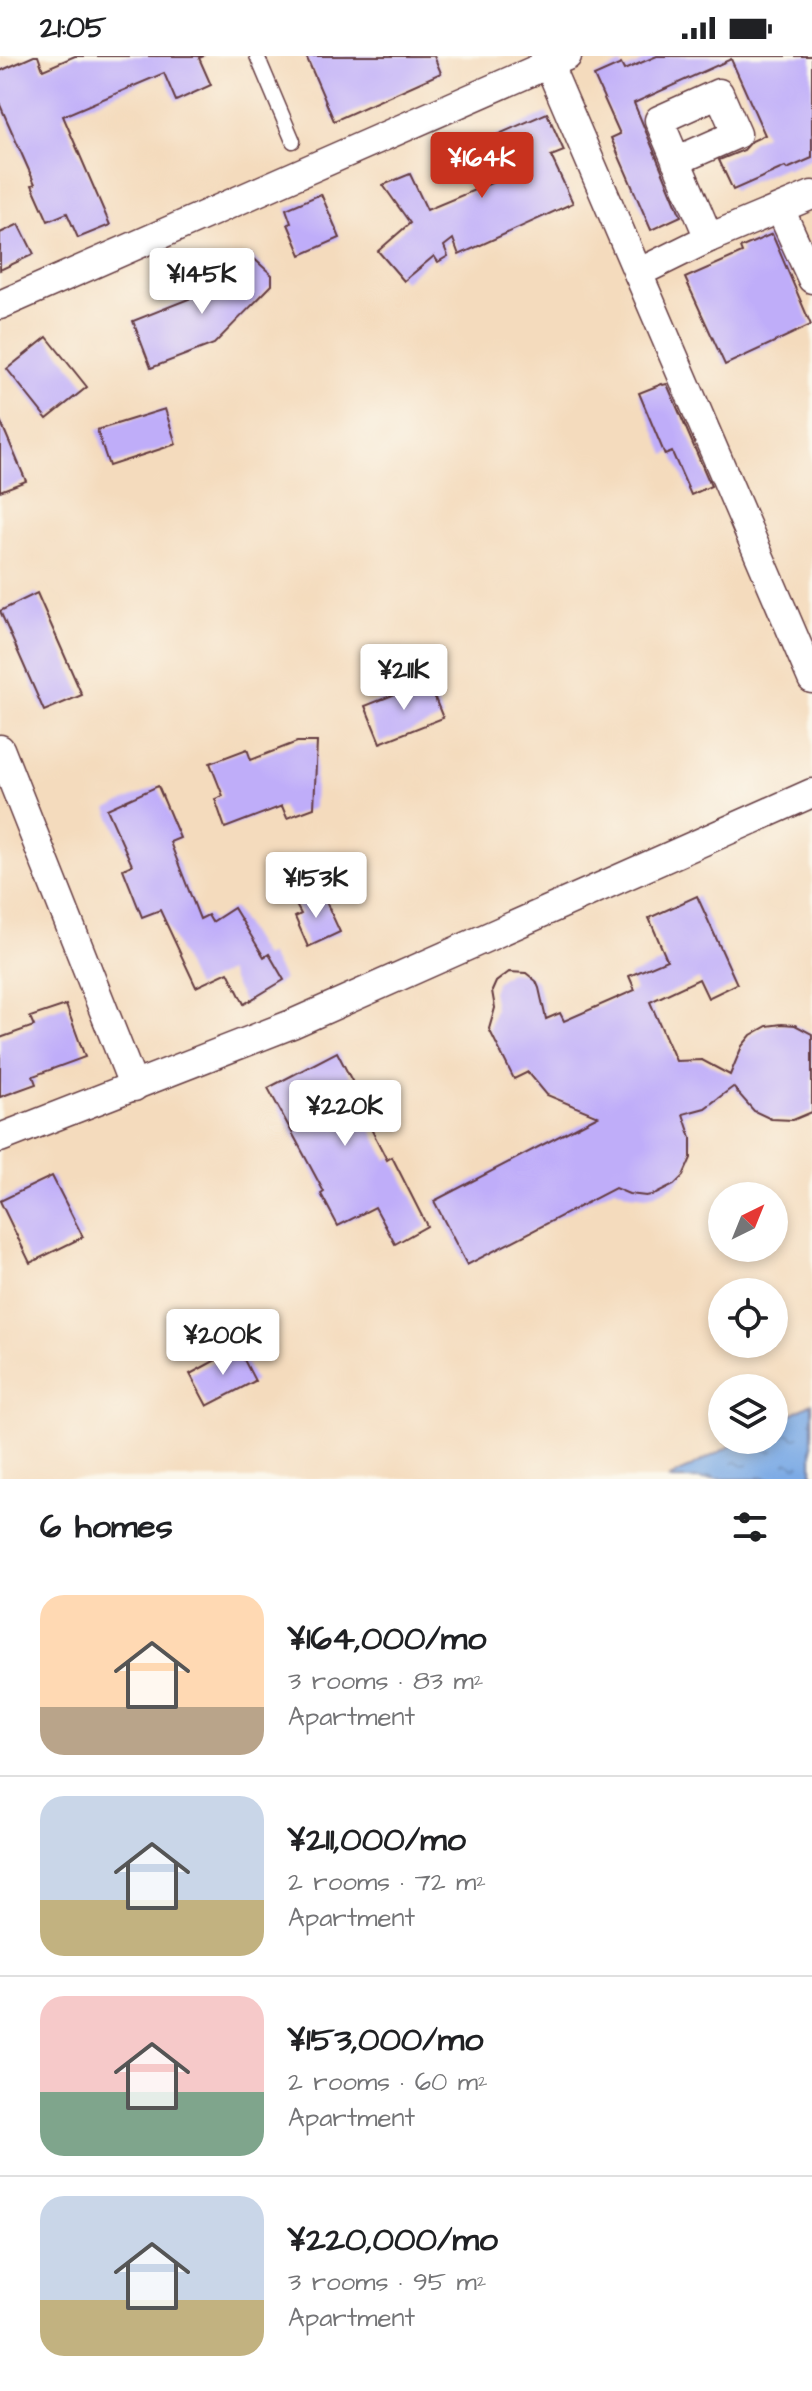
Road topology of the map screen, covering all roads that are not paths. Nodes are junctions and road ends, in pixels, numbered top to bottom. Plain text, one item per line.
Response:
1 (257, 56) edge
2 (553, 59) edge
3 (293, 141) dead end
4 (676, 161) dead end
5 (812, 195) edge
6 (780, 209) junction
7 (709, 238) junction
8 (638, 273) junction
9 (812, 279) edge
10 (0, 305) edge
11 (812, 679) edge
12 (0, 749) edge
13 (812, 793) edge
14 (134, 1087) junction
15 (0, 1138) edge

1 - 3 lane
2 - 8 street
2 - 10 street
4 - 7 street
5 - 6 street
6 - 7 street
6 - 9 street
7 - 8 street
8 - 11 street
12 - 14 street
13 - 14 street
14 - 15 street

